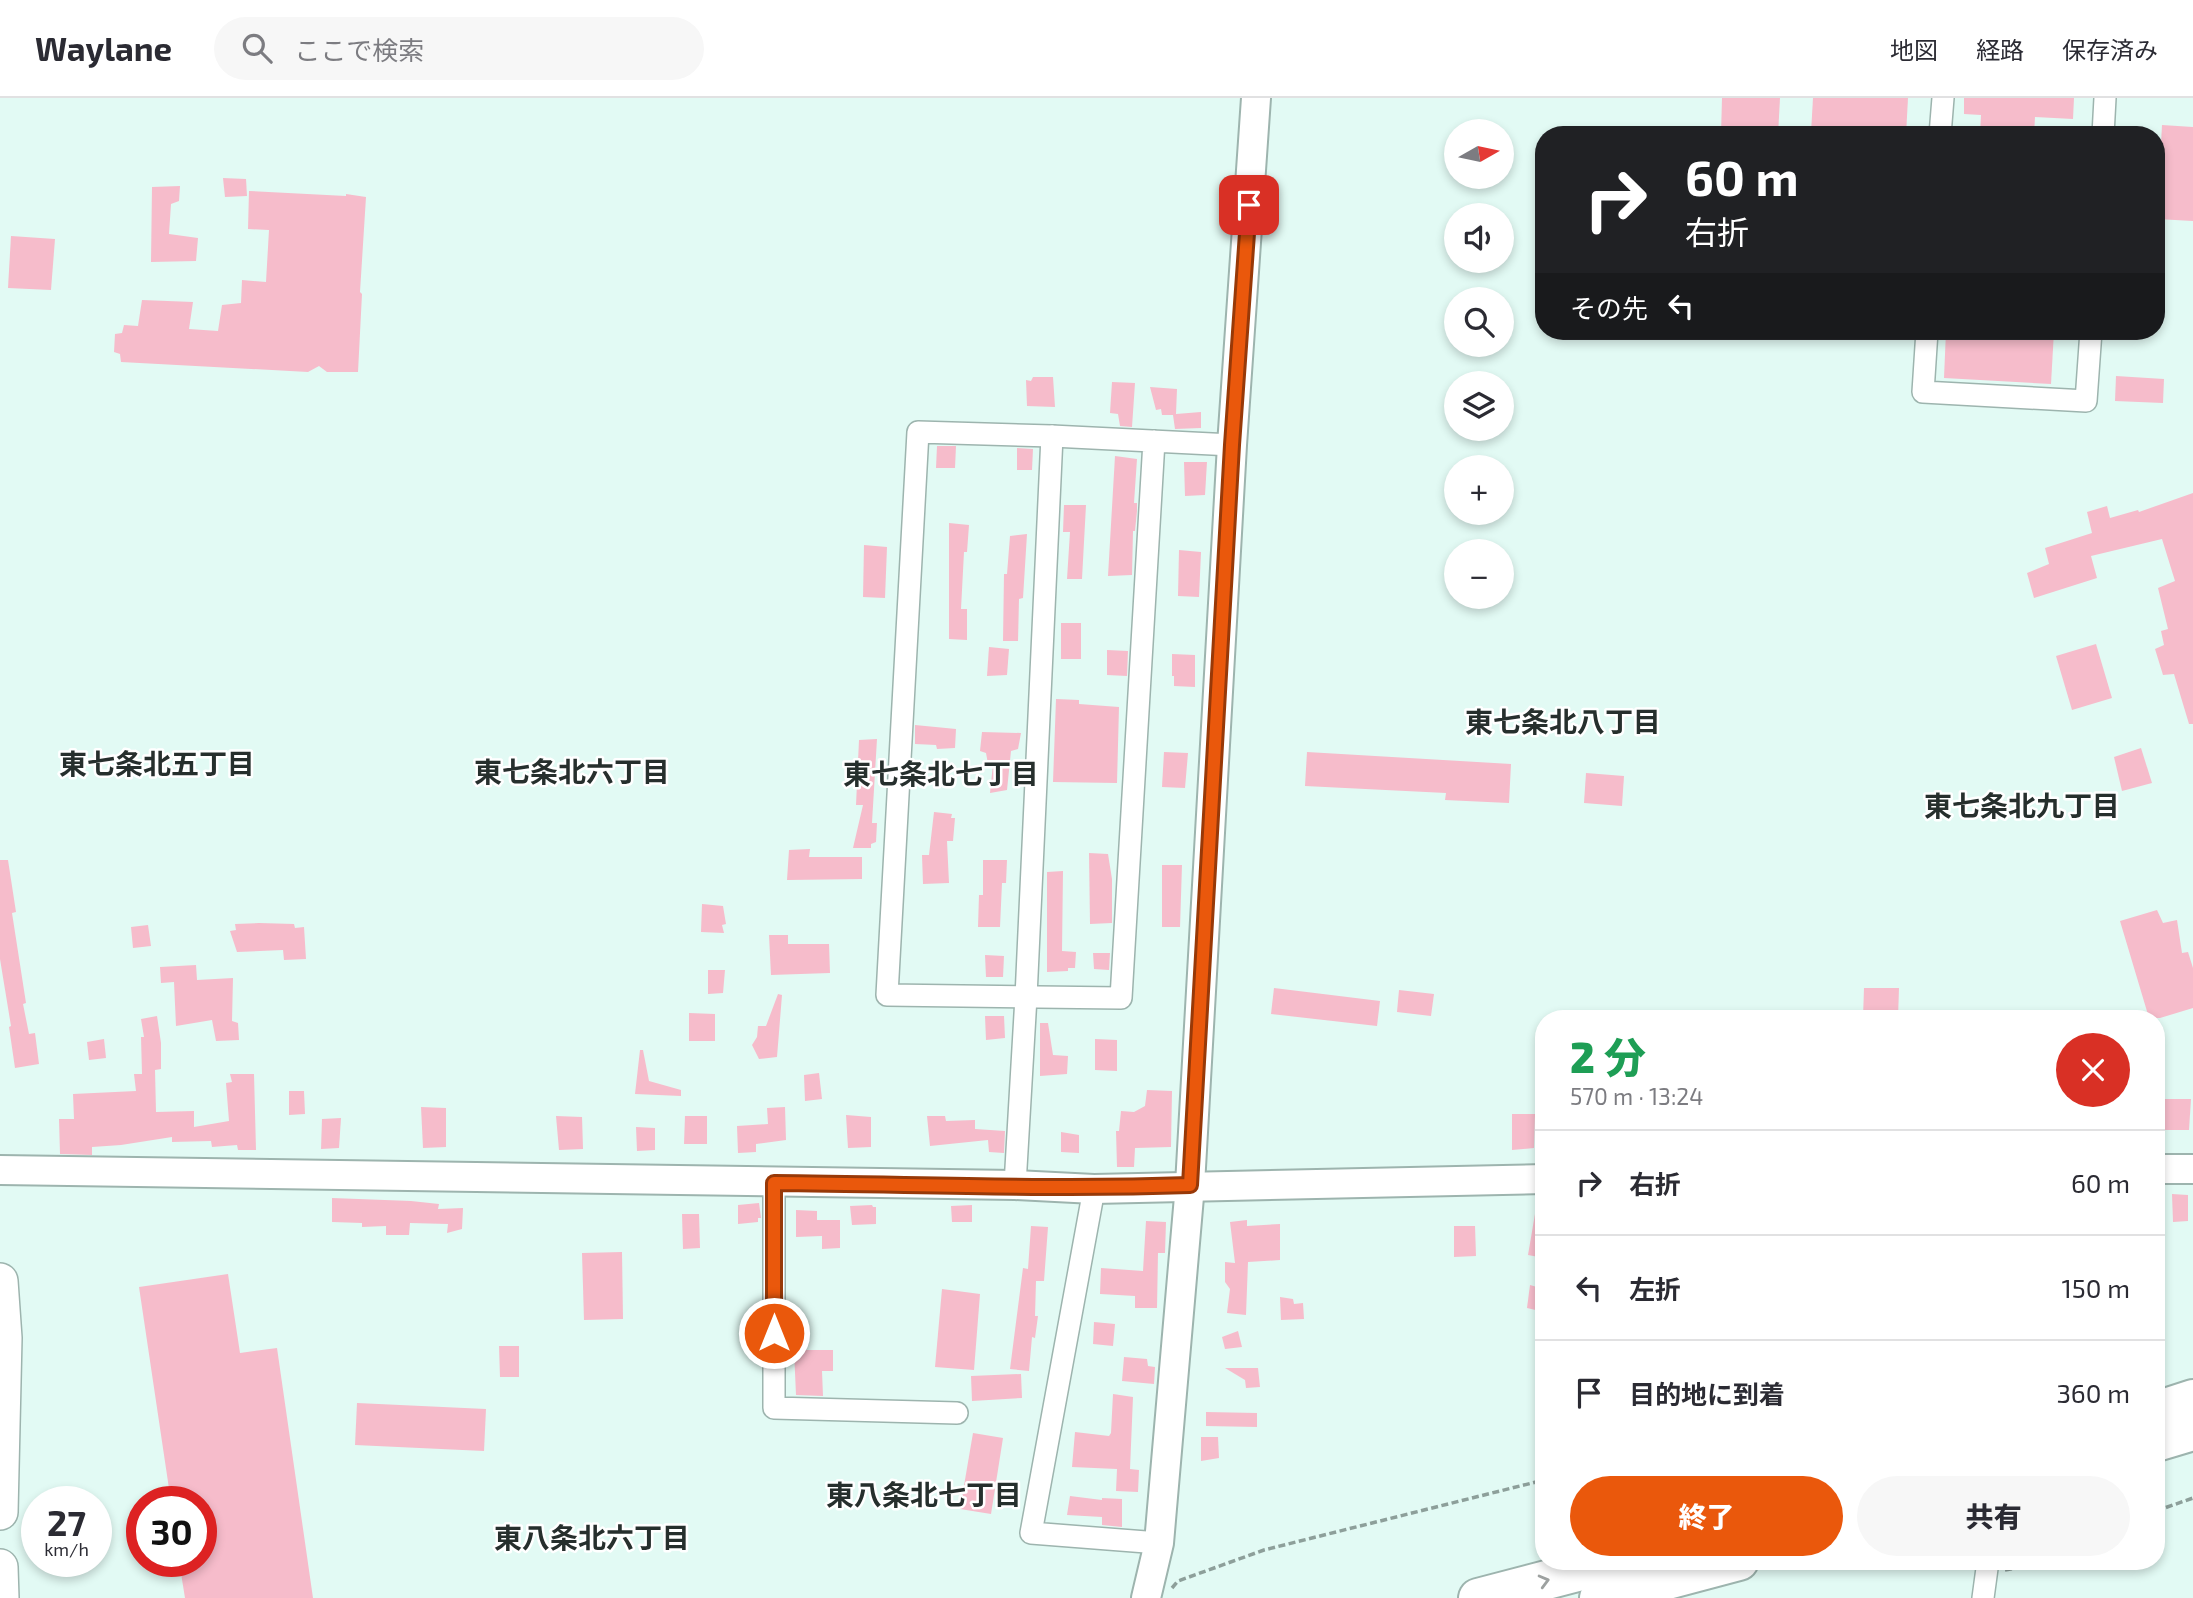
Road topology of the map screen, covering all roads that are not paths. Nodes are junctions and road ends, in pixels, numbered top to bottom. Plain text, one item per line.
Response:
1 (1256, 98) edge
2 (1943, 98) edge
3 (2105, 98) edge
4 (1941, 126) edge
5 (2103, 126) edge
6 (1926, 340) edge
7 (2090, 340) edge
8 (1052, 436) junction
9 (1154, 441) junction
10 (1232, 445) junction
11 (1026, 997) junction
12 (2165, 1169) edge
13 (2193, 1169) edge
14 (0, 1170) edge
15 (1535, 1179) edge
16 (774, 1183) junction
17 (1015, 1185) junction
18 (1190, 1185) junction
19 (1094, 1189) junction
20 (0, 1280) edge
21 (2193, 1399) edge
22 (2165, 1407) edge
23 (957, 1413) dead end
24 (2193, 1431) edge
25 (2165, 1439) edge
26 (1, 1446) edge
27 (0, 1512) edge
28 (1158, 1543) junction
29 (0, 1567) edge
30 (1585, 1570) edge
31 (1705, 1570) edge
32 (1987, 1570) edge
33 (1158, 1594) edge
34 (1, 1598) edge
35 (1478, 1598) edge
36 (1599, 1598) edge
37 (1983, 1598) edge

1 - 10 street
2 - 4 street
3 - 5 street
6 - 7 street
8 - 9 street
8 - 11 street
8 - 11 street
9 - 10 street
9 - 11 street
10 - 18 street
11 - 17 street
12 - 13 street
14 - 16 street
15 - 18 street
16 - 17 street
16 - 23 street
17 - 19 street
18 - 19 street
18 - 28 street
19 - 28 street
20 - 26 main road
21 - 22 highway
24 - 25 highway
26 - 27 main road
28 - 33 street
29 - 34 main road
35 -> 30 highway
31 - 36 highway
32 - 37 street

